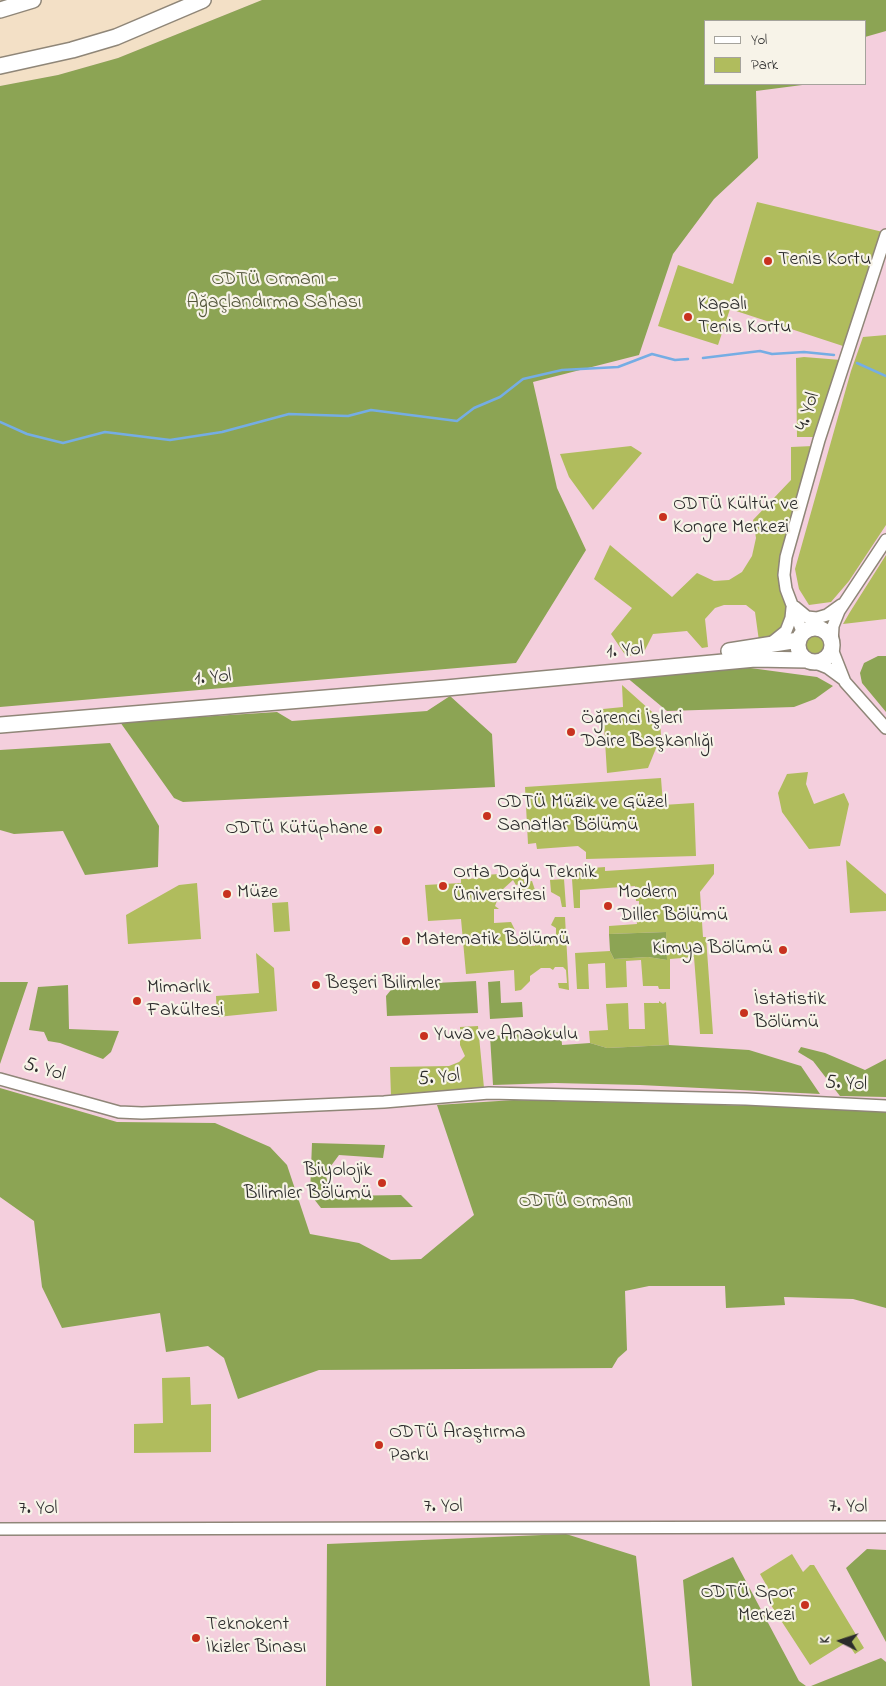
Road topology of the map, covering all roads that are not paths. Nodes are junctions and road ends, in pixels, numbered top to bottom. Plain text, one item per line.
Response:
1 (34, 0) edge
2 (203, 0) edge
3 (8, 6) edge
4 (0, 66) edge
5 (886, 235) edge
6 (886, 540) edge
7 (792, 602) junction
8 (844, 602) junction
9 (801, 637) junction
10 (765, 646) junction
11 (832, 646) junction
12 (810, 661) junction
13 (602, 669) junction
14 (845, 680) junction
15 (104, 712) junction
16 (0, 716) edge
17 (0, 725) edge
18 (886, 728) edge
19 (0, 1079) edge
20 (886, 1106) edge
21 (886, 1527) edge
22 (0, 1529) edge

1 - 3 main road
2 - 4 main road
5 - 7 street, 4. Yol
6 - 8 street
7 - 8 street
7 - 9 street, 4. Yol
7 - 10 street, 4. Yol
8 - 11 street
9 - 10 main road, 1. Yol
9 - 11 main road
9 - 12 main road
10 - 13 main road, 1. Yol
11 - 12 main road
11 - 14 street
12 - 13 main road, 1. Yol
12 - 14 street
13 - 15 main road, 1. Yol
14 - 18 street
15 - 16 main road, 1. Yol
15 - 17 main road, 1. Yol
19 - 20 street, 5. Yol
21 - 22 street, 7. Yol

